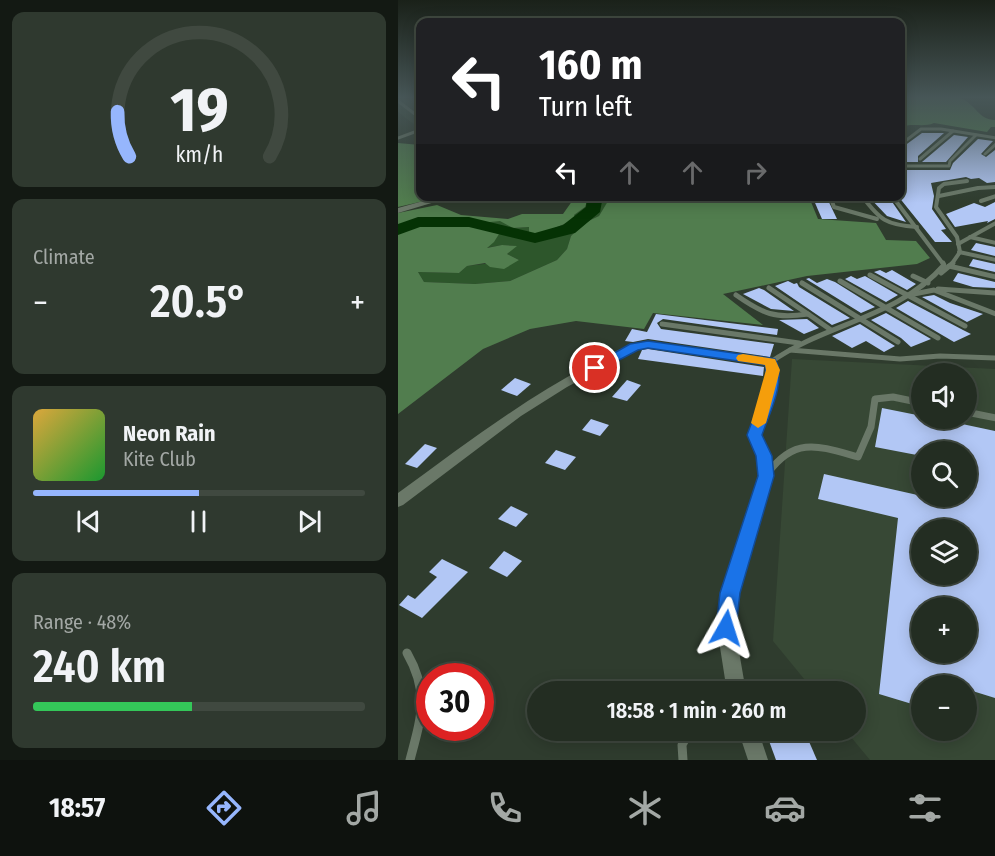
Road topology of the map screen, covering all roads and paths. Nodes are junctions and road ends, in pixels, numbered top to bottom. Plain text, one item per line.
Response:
1 (413, 132) edge
2 (917, 132) edge
3 (951, 132) edge
4 (961, 132) edge
5 (976, 135) junction
6 (398, 138) edge
7 (995, 138) edge
8 (905, 141) edge
9 (995, 144) edge
10 (985, 154) dead end
11 (920, 159) dead end
12 (905, 166) edge
13 (967, 181) dead end
14 (995, 187) edge
15 (940, 196) junction
16 (995, 196) edge
17 (432, 201) edge
18 (832, 201) edge
19 (865, 201) edge
20 (896, 201) edge
21 (982, 201) dead end
22 (398, 210) edge
23 (878, 219) junction
24 (995, 223) edge
25 (917, 227) junction
26 (970, 237) junction
27 (995, 243) edge
28 (958, 244) junction
29 (959, 252) junction
30 (995, 260) edge
31 (949, 266) junction
32 (870, 274) dead end
33 (913, 276) dead end
34 (995, 277) edge
35 (840, 281) dead end
36 (931, 281) junction
37 (802, 283) dead end
38 (769, 288) dead end
39 (934, 290) junction
40 (995, 293) edge
41 (736, 295) dead end
42 (910, 295) junction
43 (888, 307) junction
44 (808, 314) junction
45 (995, 314) edge
46 (860, 318) junction
47 (662, 324) dead end
48 (965, 326) dead end
49 (830, 330) junction
50 (938, 338) dead end
51 (898, 342) dead end
52 (799, 343) junction
53 (789, 350) junction
54 (995, 358) edge
55 (770, 362) junction
56 (911, 401) edge
57 (977, 414) edge
58 (995, 418) edge
59 (766, 476) junction
60 (398, 501) edge
61 (407, 653) dead end
62 (732, 681) edge
63 (684, 741) edge
64 (752, 741) edge
65 (410, 760) edge
66 (683, 760) edge
67 (758, 760) edge

1 - 6 lane
2 - 8 lane
3 - 11 lane
4 - 5 lane
5 - 7 lane
5 - 12 lane
9 - 10 lane
13 - 15 lane
14 - 15 lane
15 - 28 lane
16 - 21 lane
17 - 22 street
18 - 23 lane
19 - 23 lane
20 - 25 lane
23 - 25 lane
24 - 26 lane
25 - 36 lane
26 - 27 lane
26 - 28 lane
28 - 29 lane
29 - 30 lane
29 - 31 lane
31 - 34 lane
31 - 36 lane
32 - 42 lane
33 - 36 lane
35 - 43 lane
36 - 42 lane
37 - 46 lane
38 - 44 lane
39 - 40 lane
39 - 42 lane
39 - 45 lane
41 - 44 lane
42 - 43 lane
42 - 48 lane
43 - 46 lane
43 - 50 lane
44 - 49 lane
46 - 49 lane
46 - 51 lane
47 - 52 lane
49 - 52 lane
52 - 53 lane
53 - 54 lane
53 - 55 lane
55 - 59 street
55 - 60 street
56 - 59 lane
57 - 58 lane
59 - 62 street
61 - 65 lane
63 - 66 lane
64 - 67 street

